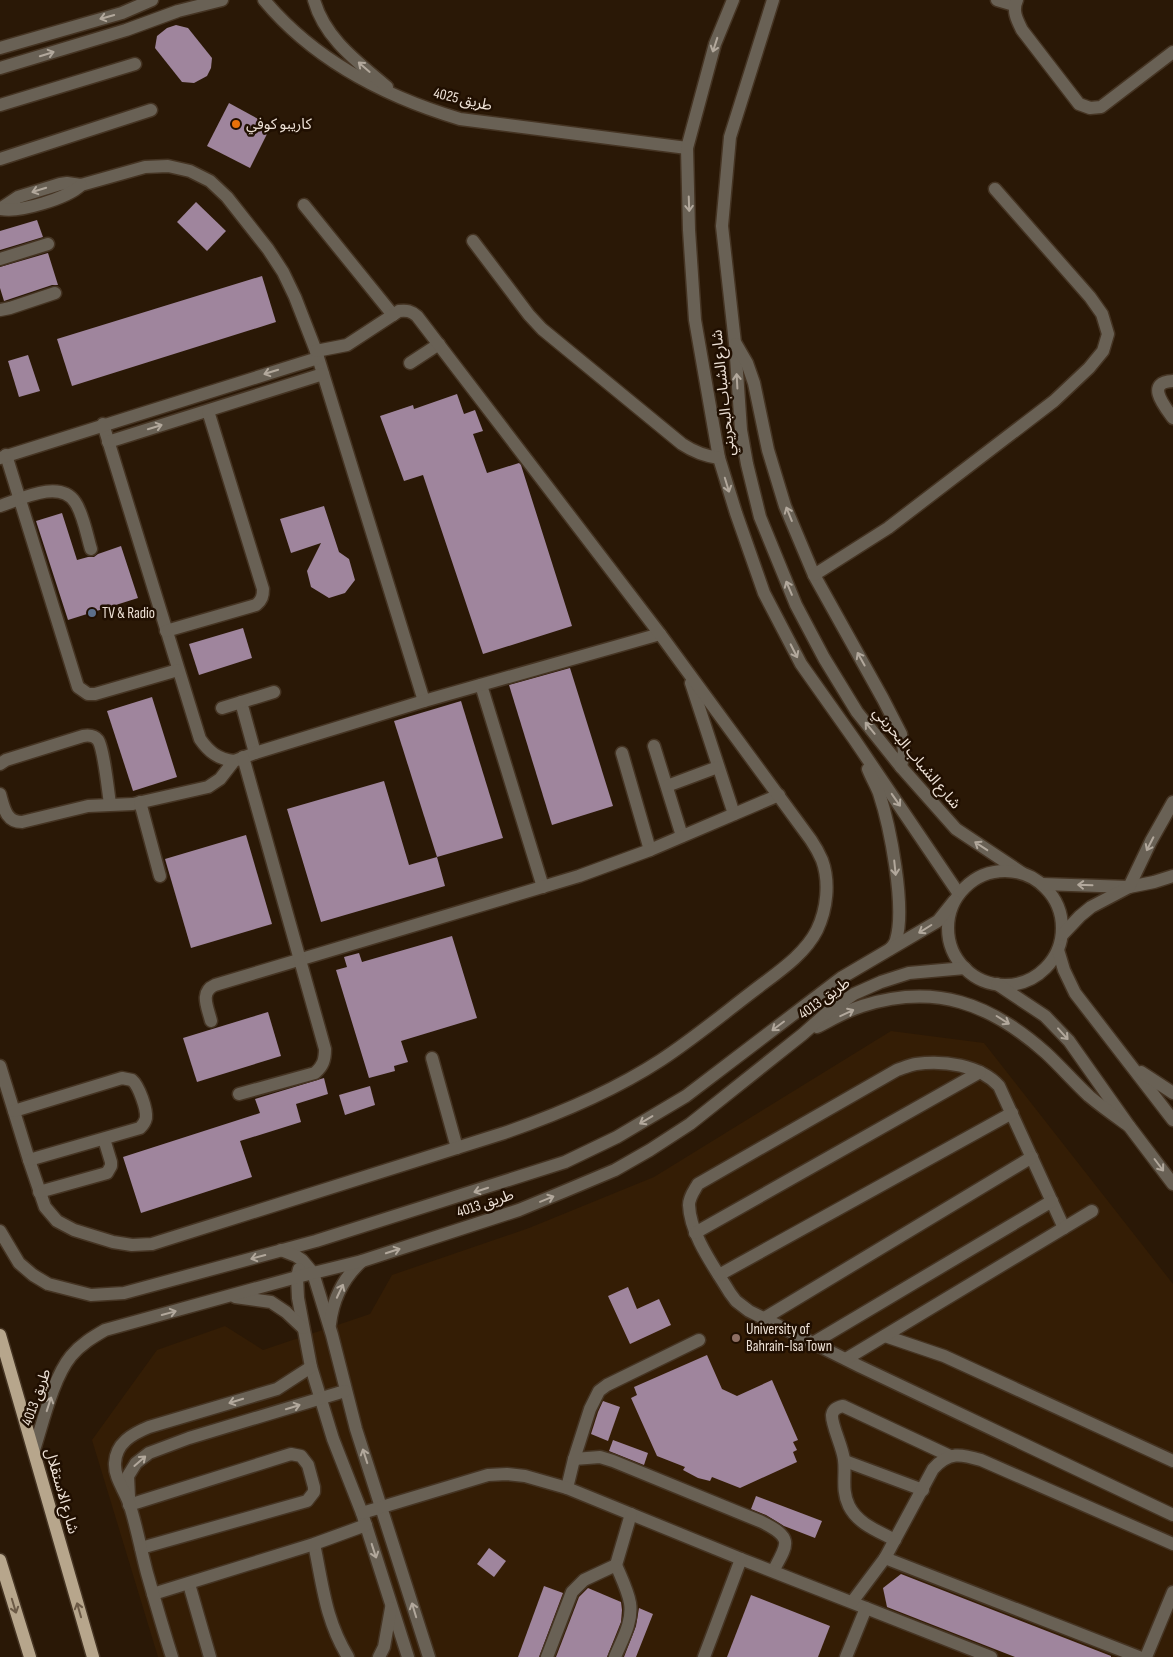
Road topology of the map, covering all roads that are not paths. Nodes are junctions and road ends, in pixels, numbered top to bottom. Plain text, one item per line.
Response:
1 (152, 0) edge
2 (222, 0) edge
3 (314, 0) edge
4 (733, 0) edge
5 (773, 0) edge
6 (997, 0) edge
7 (269, 2) edge
8 (1015, 3) edge
9 (0, 48) edge
10 (1173, 52) edge
11 (135, 64) dead end
12 (0, 68) edge
13 (401, 99) junction
14 (0, 105) edge
15 (151, 110) dead end
16 (687, 148) junction
17 (0, 159) edge
18 (995, 189) dead end
19 (304, 205) dead end
20 (0, 209) edge
21 (473, 241) dead end
22 (48, 244) dead end
23 (0, 259) edge
24 (55, 293) dead end
25 (0, 310) edge
26 (393, 315) junction
27 (735, 343) junction
28 (438, 344) junction
29 (317, 354) junction
30 (410, 363) dead end
31 (323, 374) junction
32 (1173, 380) edge
33 (237, 383) junction
34 (242, 400) junction
35 (208, 411) junction
36 (1173, 418) edge
37 (103, 424) junction
38 (108, 442) junction
39 (3, 457) edge
40 (719, 458) junction
41 (20, 500) junction
42 (0, 506) edge
43 (91, 549) dead end
44 (814, 575) junction
45 (166, 631) junction
46 (660, 634) junction
47 (178, 670) junction
48 (687, 671) junction
49 (482, 685) junction
50 (274, 692) dead end
51 (424, 701) junction
52 (241, 702) junction
53 (222, 708) dead end
54 (854, 739) junction
55 (654, 746) dead end
56 (622, 752) dead end
57 (255, 753) junction
58 (238, 759) junction
59 (0, 764) edge
60 (718, 767) junction
61 (901, 767) junction
62 (667, 786) junction
63 (0, 794) edge
64 (779, 795) junction
65 (140, 802) junction
66 (1173, 802) edge
67 (110, 804) junction
68 (734, 814) junction
69 (682, 836) junction
70 (650, 850) junction
71 (1022, 873) junction
72 (160, 876) dead end
73 (1173, 876) edge
74 (1042, 884) junction
75 (543, 887) junction
76 (1129, 887) junction
77 (957, 898) junction
78 (1062, 935) junction
79 (890, 949) junction
80 (1058, 950) junction
81 (299, 959) junction
82 (965, 968) junction
83 (997, 984) junction
84 (211, 1021) dead end
85 (803, 1034) junction
86 (432, 1058) dead end
87 (0, 1066) edge
88 (1133, 1067) junction
89 (980, 1072) junction
90 (1173, 1093) edge
91 (239, 1094) dead end
92 (14, 1111) junction
93 (1012, 1113) junction
94 (1173, 1120) edge
95 (1128, 1126) junction
96 (104, 1139) junction
97 (457, 1148) junction
98 (1032, 1157) junction
99 (29, 1160) junction
100 (1173, 1184) edge
101 (39, 1192) junction
102 (1052, 1201) junction
103 (1092, 1211) dead end
104 (1064, 1228) junction
105 (0, 1231) edge
106 (695, 1232) junction
107 (316, 1241) junction
108 (281, 1250) junction
109 (302, 1260) junction
110 (362, 1261) junction
111 (314, 1273) junction
112 (719, 1275) junction
113 (297, 1277) junction
114 (230, 1296) junction
115 (763, 1319) junction
116 (330, 1327) junction
117 (303, 1328) junction
118 (0, 1335) edge
119 (885, 1336) junction
120 (699, 1340) dead end
121 (812, 1343) junction
122 (846, 1359) junction
123 (311, 1367) junction
124 (345, 1390) junction
125 (321, 1398) junction
126 (184, 1417) junction
127 (189, 1438) junction
128 (34, 1450) junction
129 (950, 1456) junction
130 (574, 1459) junction
131 (845, 1461) junction
132 (1173, 1461) edge
133 (568, 1488) junction
134 (922, 1490) junction
135 (129, 1505) junction
136 (382, 1507) junction
137 (362, 1513) junction
138 (631, 1514) junction
139 (1173, 1515) edge
140 (366, 1526) junction
141 (895, 1540) junction
142 (314, 1544) junction
143 (1173, 1544) edge
144 (141, 1548) junction
145 (885, 1558) junction
146 (741, 1559) junction
147 (0, 1560) edge
148 (616, 1565) junction
149 (772, 1571) junction
150 (189, 1584) junction
151 (1173, 1592) edge
152 (153, 1594) junction
153 (852, 1602) junction
154 (391, 1603) junction
155 (866, 1608) junction
156 (30, 1657) edge
157 (93, 1657) edge
158 (172, 1657) edge
159 (210, 1657) edge
160 (348, 1657) edge
161 (380, 1657) edge
162 (408, 1657) edge
163 (428, 1657) edge
164 (547, 1657) edge
165 (615, 1657) edge
166 (704, 1657) edge
167 (846, 1657) edge
168 (991, 1657) edge
169 (1140, 1657) edge
170 (1146, 1657) edge

1 -> 9 street
12 -> 2 street
13 -> 3 street
4 -> 16 street, شارع الشباب البحريني
5 - 27 street, شارع الشباب البحريني
6 - 8 street
7 - 13 street, طريق 4025
8 - 10 street
11 - 14 street
13 - 16 street, طريق 4025
15 - 17 street
16 -> 40 street, شارع الشباب البحريني
18 - 44 street
19 - 26 street
20 - 29 street
21 - 40 street
22 - 23 street
24 - 25 street
26 - 28 street
26 - 29 street
44 -> 27 street
61 -> 27 street, شارع الشباب البحريني
28 - 30 street
28 - 46 street
29 - 31 street
29 -> 33 street
31 - 34 street
31 - 51 street
32 - 36 street
33 - 34 street
33 - 37 street
34 - 35 street
38 -> 35 street
35 - 45 street
37 - 38 street
37 - 39 street
38 - 45 street
39 - 41 street
40 -> 54 street, شارع الشباب البحريني
41 - 42 street
41 - 43 street
41 - 47 street
61 -> 44 street
45 - 47 street
46 - 48 street
46 - 49 street
47 - 58 street
48 - 60 street
48 - 64 street
49 - 51 street
49 - 75 street
50 - 52 street
51 - 57 street
52 - 53 street
52 - 57 street
54 -> 77 street, شارع الشباب البحريني
54 -> 79 street
55 - 62 street
56 - 70 street
57 - 58 street
58 - 65 street
58 - 81 street
59 - 67 street
60 - 62 street
60 - 68 street
71 -> 61 street, شارع الشباب البحريني
62 - 69 street
63 - 67 street
64 - 68 street
64 - 97 street
65 - 67 street
65 - 72 street
66 -> 76 street
68 - 69 street
69 - 70 street
70 - 75 street
71 - 74 street
71 - 77 street
73 - 76 street
76 -> 74 street
74 - 78 street
75 - 81 street
76 - 78 street
77 -> 79 street, طريق 4013
77 - 82 street
78 - 80 street
79 -> 107 street, طريق 4013
80 - 83 street
80 - 88 street
81 - 84 street
81 - 91 street
82 - 83 street
82 - 85 street, طريق 4013
83 -> 95 street
85 -> 95 street
110 -> 85 street, طريق 4013
86 - 97 street
87 - 92 street
88 - 90 street
88 - 94 street
89 - 93 street
89 - 106 street
89 - 106 street
92 - 96 street
92 - 99 street
93 - 98 street
93 - 112 street
95 -> 100 street
96 - 99 street
96 - 101 street
97 - 101 street
98 - 102 street
98 - 115 street
99 - 101 street
102 - 104 street
102 - 121 street
103 - 104 street
104 - 119 street
108 -> 105 street, طريق 4013
106 - 112 street
107 - 108 street, طريق 4013
107 - 109 street
108 - 109 street
109 - 111 street
109 - 113 street
110 - 111 street, طريق 4013
116 -> 110 street
111 - 113 street, طريق 4013
111 - 116 street
112 - 115 street
113 - 114 street, طريق 4013
113 - 117 street
114 - 117 street
128 -> 114 street, طريق 4013
115 - 121 street
116 - 124 street
117 - 123 street
118 - 128 main road, شارع الاستقلال
119 - 122 street
119 - 132 street
120 - 130 street
121 - 122 street
122 - 139 street
123 - 125 street
123 -> 126 street
124 - 125 street
136 -> 124 street
127 -> 125 street
125 - 137 street
126 - 127 street
126 - 135 street
135 -> 127 street
157 -> 128 main road, شارع الاستقلال
129 - 131 street
129 - 134 street
129 - 143 street
130 - 133 street
130 - 149 street
131 - 134 street
131 - 141 street
133 - 136 street
133 - 138 street
134 - 141 street
135 - 144 street
135 - 144 street
136 - 137 street
163 -> 136 street
137 - 140 street
138 - 146 street
138 - 148 street
140 - 142 street
140 -> 154 street
141 - 145 street
142 - 150 street
142 - 160 street
144 - 152 street
145 - 153 street
145 - 169 street
146 - 149 street
146 - 166 street
147 -> 156 main road
148 - 164 street
148 - 165 street
149 - 153 street
150 - 152 street
150 - 159 street
151 - 170 street
152 - 158 street
153 - 155 street
154 - 161 street
154 - 162 street
155 - 167 street
155 - 168 street

